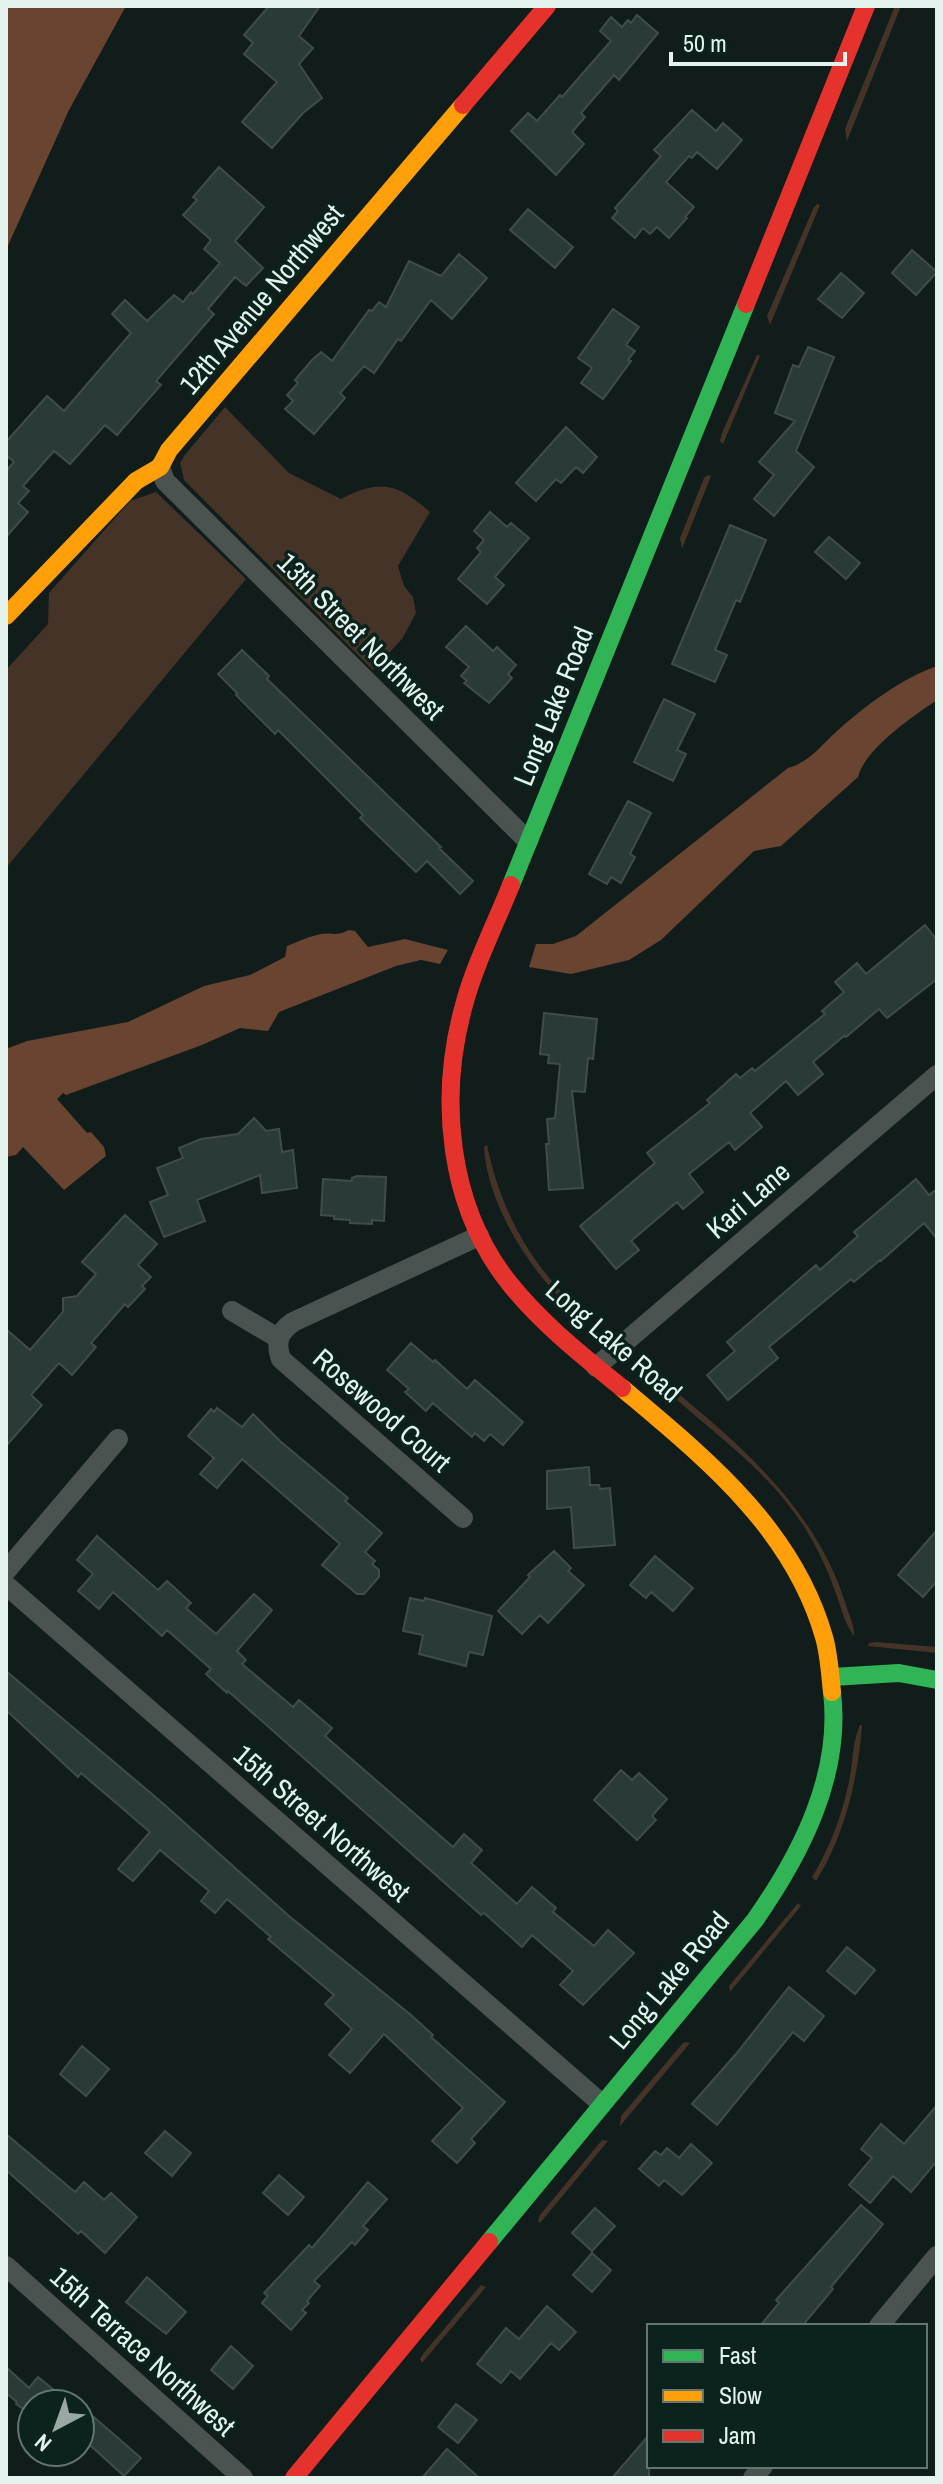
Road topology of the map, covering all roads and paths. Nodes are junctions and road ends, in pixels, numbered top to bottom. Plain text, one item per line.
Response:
1 (547, 6) edge
2 (866, 6) edge
3 (160, 467) junction
4 (6, 616) edge
5 (528, 841) junction
6 (937, 1075) edge
7 (479, 1236) junction
8 (232, 1311) dead end
9 (278, 1338) junction
10 (596, 1367) junction
11 (118, 1439) dead end
12 (463, 1518) dead end
13 (6, 1571) edge
14 (6, 1585) edge
15 (832, 1677) junction
16 (937, 1680) edge
17 (602, 2104) junction
18 (937, 2256) edge
19 (6, 2266) edge
20 (881, 2324) edge
21 (243, 2478) edge
22 (294, 2478) edge

1 - 3 street, 12th Avenue Northwest
2 - 5 street, Long Lake Road
3 - 4 street, 12th Avenue Northwest
3 - 5 street, 13th Street Northwest
5 - 7 street, Long Lake Road
6 - 10 street, Kari Lane
7 - 9 street, Rosewood Court
7 - 10 street, Long Lake Road
8 - 9 street, Rosewood Court
9 - 12 street, Rosewood Court
10 - 15 street, Long Lake Road
11 - 13 street
14 - 17 street, 15th Street Northwest
15 - 16 street
15 - 17 street, Long Lake Road
17 - 22 street, Long Lake Road
18 - 20 street
19 - 21 street, 15th Terrace Northwest

